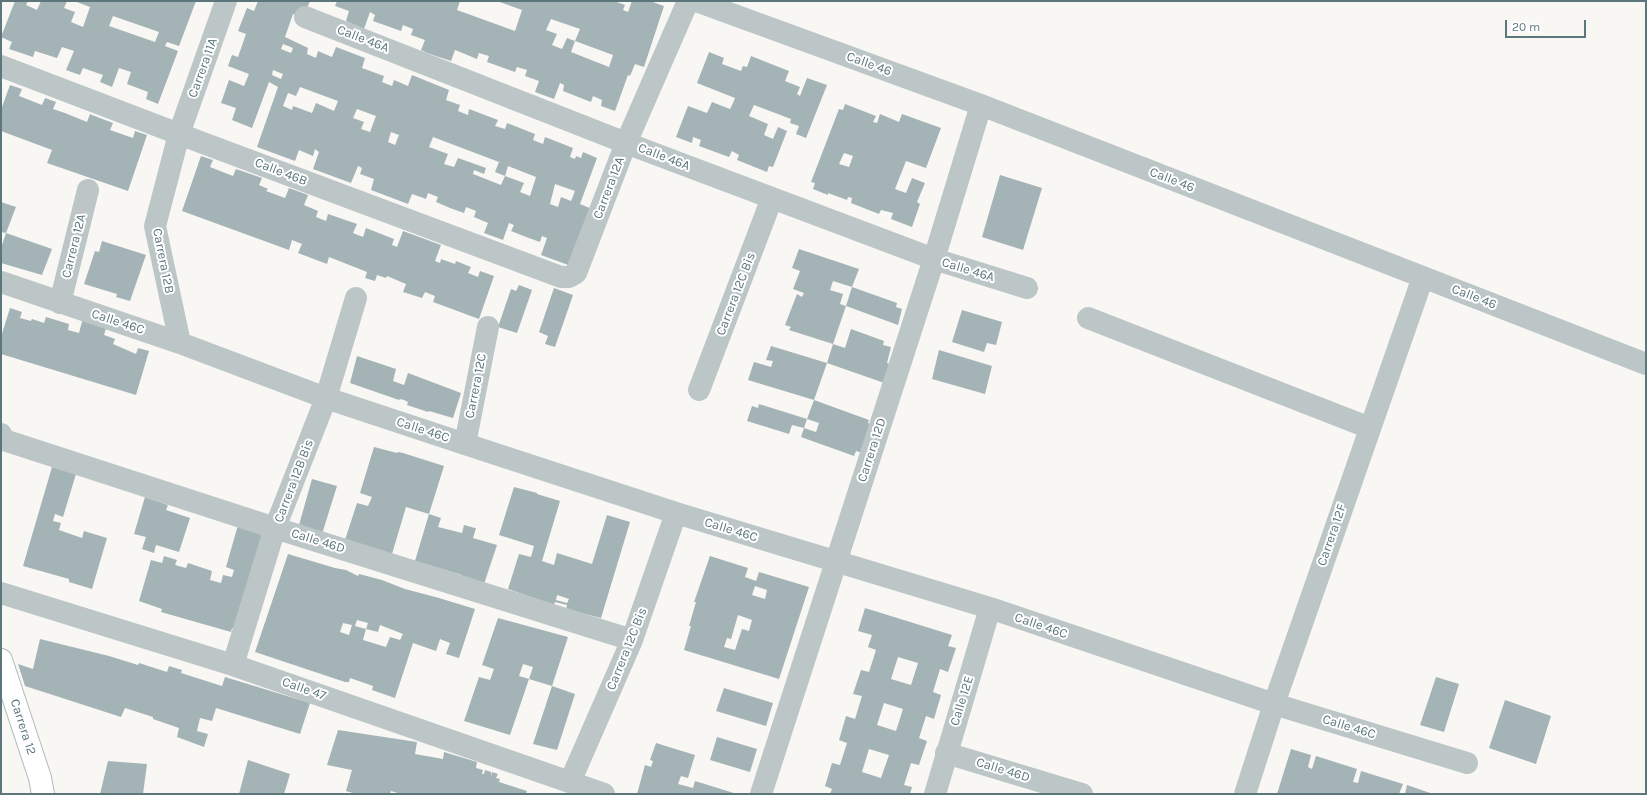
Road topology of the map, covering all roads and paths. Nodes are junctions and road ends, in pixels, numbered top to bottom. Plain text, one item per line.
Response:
1 (226, 1) edge
2 (688, 1) edge
3 (696, 1) edge
4 (305, 17) dead end
5 (1, 66) edge
6 (981, 105) junction
7 (179, 134) junction
8 (626, 143) junction
9 (88, 190) dead end
10 (772, 198) junction
11 (934, 259) junction
12 (561, 277) joint
13 (1423, 277) junction
14 (1, 282) edge
15 (1027, 288) dead end
16 (356, 298) dead end
17 (60, 303) junction
18 (1088, 318) dead end
19 (488, 327) dead end
20 (180, 343) junction
21 (1646, 364) edge
22 (699, 390) dead end
23 (326, 398) junction
24 (1370, 428) junction
25 (3, 437) edge
26 (464, 444) junction
27 (676, 513) junction
28 (275, 528) junction
29 (836, 563) junction
30 (1, 593) edge
31 (990, 608) junction
32 (632, 640) junction
33 (1, 660) edge
34 (233, 665) junction
35 (1274, 704) junction
36 (946, 753) junction
37 (1467, 763) dead end
38 (570, 782) junction
39 (43, 794) edge
40 (604, 794) edge
41 (760, 794) edge
42 (935, 794) edge
43 (1082, 794) edge
44 (1245, 794) edge

1 - 7 street, Carrera 11A
2 - 8 street, Carrera 12A
3 - 6 street, Calle 46
4 - 8 street, Calle 46A
5 - 7 street, Calle 46B
6 - 11 street, Carrera 12D
6 - 13 street, Calle 46
7 - 12 street, Calle 46B
7 - 20 street, Carrera 12B
8 - 10 street, Calle 46A
8 - 12 street, Carrera 12A
9 - 17 street, Carrera 12A
10 - 11 street, Calle 46A
10 - 22 street, Carrera 12C Bis
11 - 15 street, Calle 46A
11 - 29 street, Carrera 12D
13 - 21 street, Calle 46
13 - 24 street, Carrera 12F
14 - 17 street, Calle 46C
16 - 23 street, Carrera 12B Bis
17 - 20 street, Calle 46C
18 - 24 street
19 - 26 street, Carrera 12C
20 - 23 street, Calle 46C
23 - 26 street, Calle 46C
23 - 28 street, Carrera 12B Bis
24 - 35 street, Carrera 12F
25 - 28 street, Calle 46D
26 - 27 street, Calle 46C
27 - 29 street, Calle 46C
27 - 32 street, Carrera 12C Bis
28 - 32 street, Calle 46D
28 - 34 street, Carrera 12B Bis
29 - 31 street, Calle 46C
29 - 41 street, Carrera 12D
30 - 34 street, Calle 47
31 - 35 street, Calle 46C
31 - 36 street, Calle 12E
32 - 38 street, Carrera 12C Bis
33 - 39 main road, Carrera 12
34 - 38 street, Calle 47
35 - 37 street, Calle 46C
35 - 44 street, Carrera 12F
36 - 42 street, Calle 12E
36 - 43 street, Calle 46D
38 - 40 street, Calle 47

